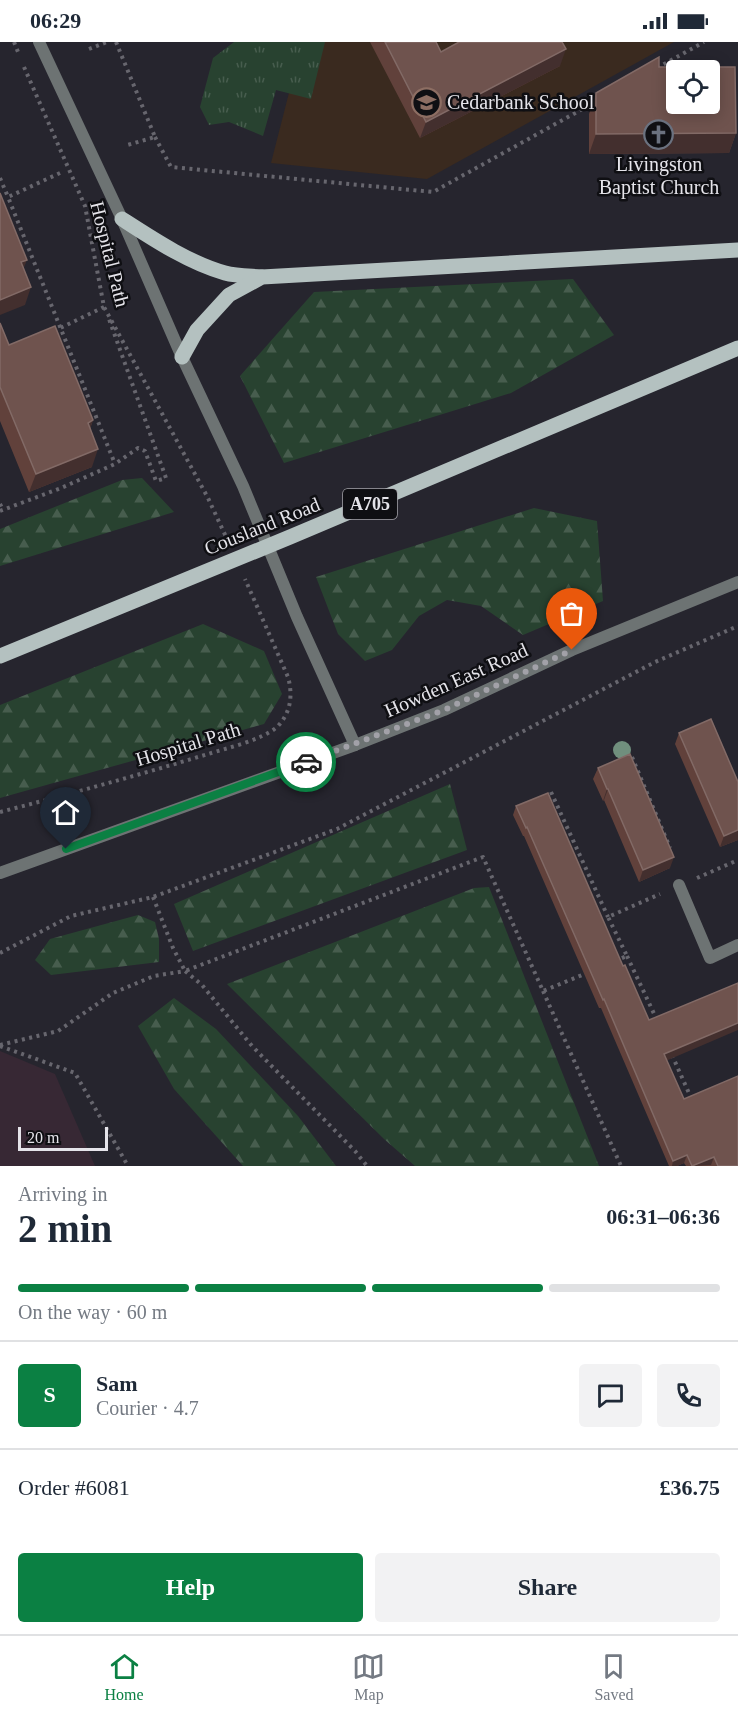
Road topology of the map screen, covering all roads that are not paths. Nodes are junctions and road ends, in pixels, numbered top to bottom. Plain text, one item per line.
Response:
1 (39, 42) edge
2 (122, 219) junction
3 (738, 250) edge
4 (262, 277) junction
5 (738, 348) edge
6 (182, 357) junction
7 (738, 582) edge
8 (0, 656) edge
9 (355, 745) junction
10 (0, 873) edge
11 (679, 885) road end
12 (738, 945) edge

1 - 2 street
2 - 4 main road
2 - 6 street
3 - 4 main road
4 - 6 main road
5 - 8 main road, Cousland Road / A705
6 - 9 street
7 - 9 street, Howden East Road
9 - 10 street, Howden East Road
11 - 12 street

